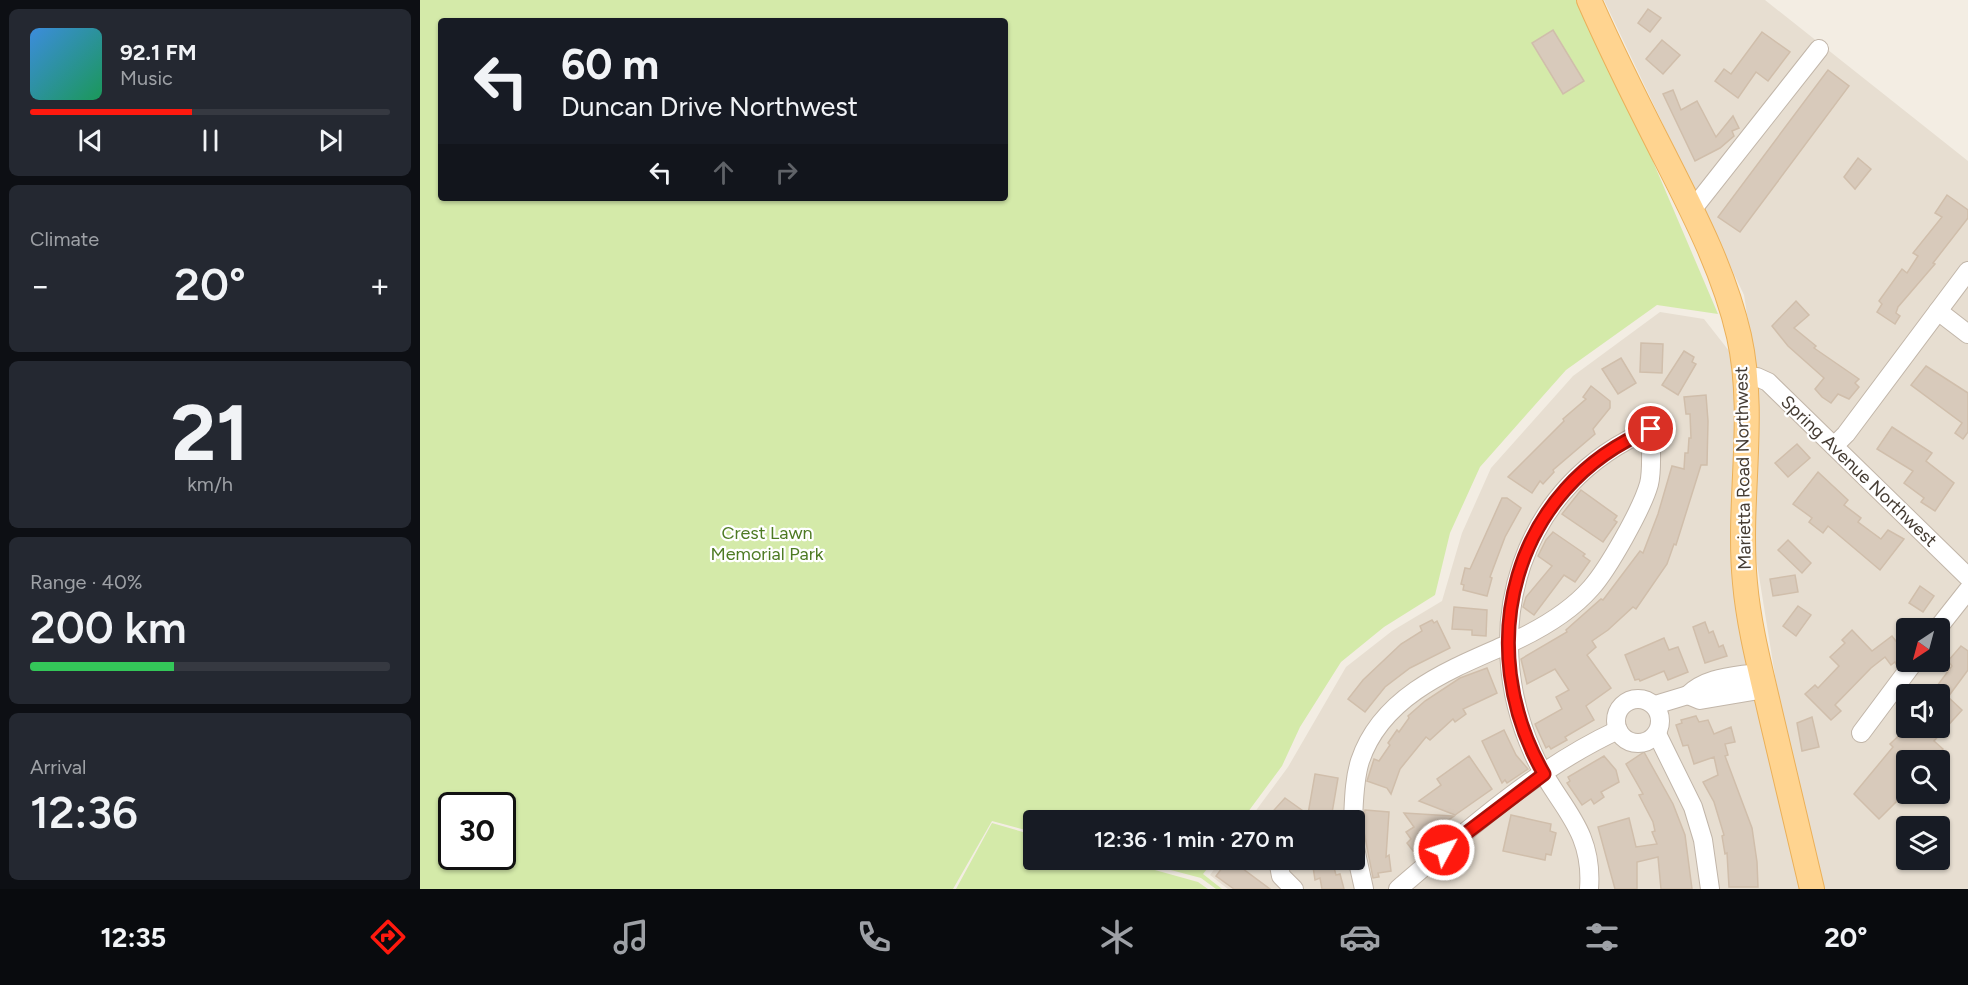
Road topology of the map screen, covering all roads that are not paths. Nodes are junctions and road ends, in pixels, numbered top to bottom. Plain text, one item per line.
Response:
1 (1589, 0) edge
2 (1820, 49) dead end
3 (1692, 210) junction
4 (1968, 271) edge
5 (1938, 311) junction
6 (1968, 333) edge
7 (1745, 377) junction
8 (1834, 446) junction
9 (1968, 577) edge
10 (1968, 590) edge
11 (1946, 618) edge
12 (1508, 644) junction
13 (1907, 672) edge
14 (1763, 680) junction
15 (1655, 705) junction
16 (1618, 730) junction
17 (1861, 733) dead end
18 (1657, 734) junction
19 (1544, 774) junction
20 (1354, 810) edge
21 (1280, 870) edge
22 (1360, 870) edge
23 (1294, 889) edge
24 (1364, 889) edge
25 (1398, 889) edge
26 (1589, 889) edge
27 (1710, 889) edge
28 (1812, 889) edge

1 - 3 main road, Marietta Road Northwest
2 - 3 street
3 - 7 main road, Marietta Road Northwest
4 - 5 street
5 - 6 street
5 - 8 street
7 - 8 street, Spring Avenue Northwest
7 - 14 main road, Marietta Road Northwest
8 - 9 street, Spring Avenue Northwest
10 - 11 street
12 - 12 street
12 - 19 street
12 - 20 street
13 - 17 street
14 - 15 street
14 - 28 main road, Marietta Road Northwest
15 - 16 street
15 - 18 street
16 - 18 street
16 - 19 street
18 - 27 street
19 - 25 street
19 - 26 street
21 - 23 street
22 - 24 street

